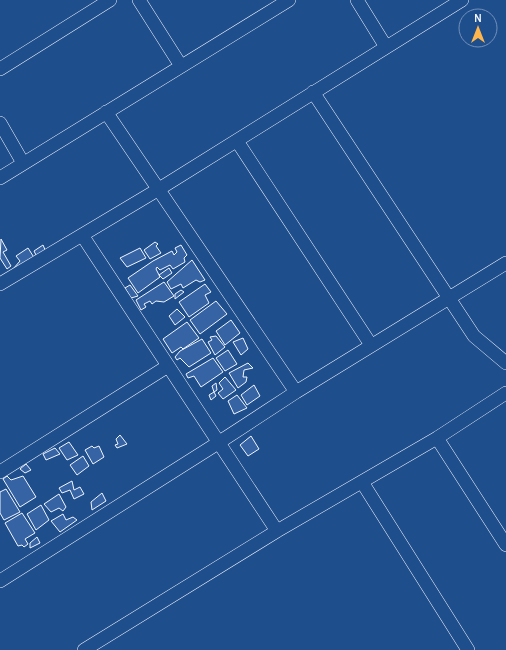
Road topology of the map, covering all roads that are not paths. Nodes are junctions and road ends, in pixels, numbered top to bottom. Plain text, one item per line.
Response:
1 (110, 0) edge
2 (139, 0) edge
3 (289, 0) edge
4 (357, 0) edge
5 (462, 0) edge
6 (386, 47) junction
7 (181, 66) junction
8 (0, 69) edge
9 (313, 92) junction
10 (106, 112) junction
11 (0, 123) edge
12 (237, 141) junction
13 (23, 163) junction
14 (0, 178) edge
15 (159, 188) junction
16 (82, 235) junction
17 (506, 263) edge
18 (0, 284) edge
19 (448, 299) junction
20 (371, 345) junction
21 (506, 364) edge
22 (168, 366) junction
23 (296, 392) junction
24 (506, 393) edge
25 (437, 438) junction
26 (218, 443) junction
27 (0, 472) edge
28 (362, 482) junction
29 (501, 525) edge
30 (277, 531) junction
31 (506, 545) edge
32 (0, 581) edge
33 (465, 649) edge
34 (84, 650) edge

1 - 8 street
2 - 7 street
3 - 7 street
4 - 6 street
5 - 6 street
6 - 9 street
7 - 10 street
9 - 12 street
9 - 19 street
10 - 13 street
10 - 15 street
11 - 13 street
12 - 15 street
12 - 20 street
13 - 14 street
15 - 16 street
15 - 23 street
16 - 18 street
16 - 22 street
17 - 19 street
19 - 20 street
19 - 21 street
20 - 23 street
22 - 26 street
22 - 27 street
23 - 26 street
24 - 25 street
25 - 28 street
25 - 29 street
26 - 30 street
26 - 32 street
28 - 30 street
28 - 33 street
29 - 31 street
30 - 34 street

